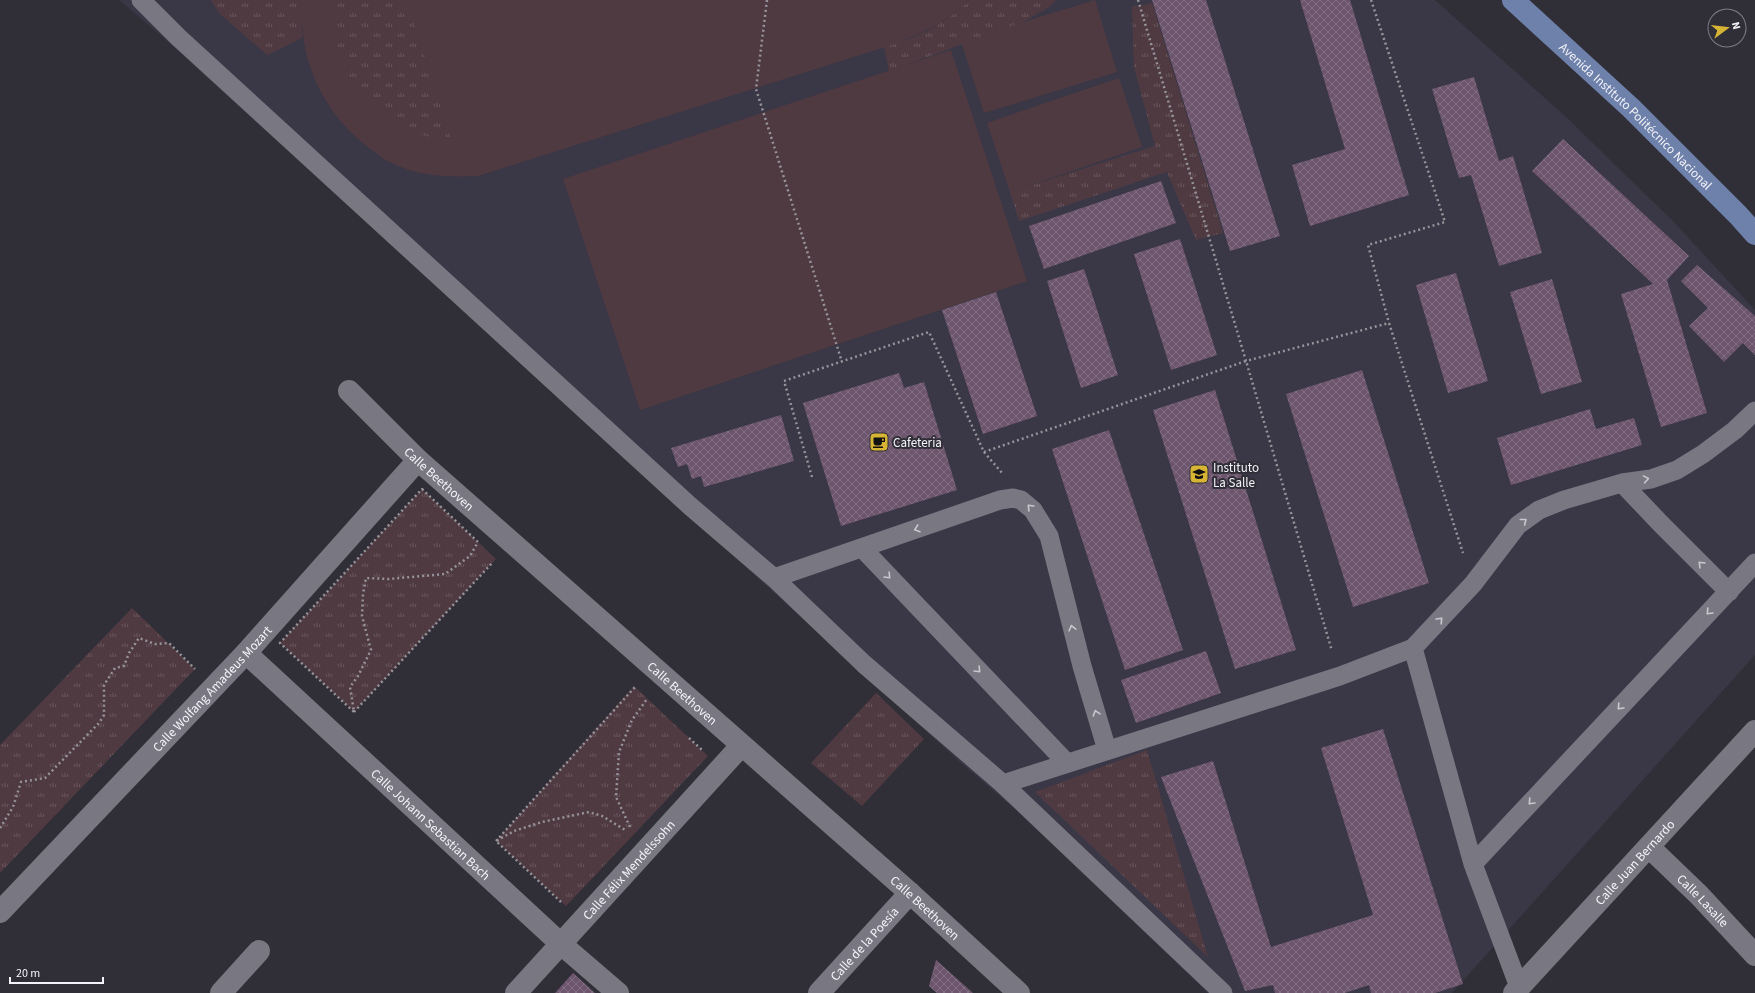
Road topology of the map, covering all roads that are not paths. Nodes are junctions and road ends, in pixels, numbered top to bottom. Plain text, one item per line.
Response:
1 (141, 0) edge
2 (1513, 0) edge
3 (1755, 234) edge
4 (349, 391) dead end
5 (1755, 411) edge
6 (418, 460) junction
7 (1622, 483) junction
8 (862, 548) junction
9 (1755, 564) edge
10 (774, 578) junction
11 (1729, 592) junction
12 (1413, 648) junction
13 (246, 653) junction
14 (1755, 731) edge
15 (741, 746) junction
16 (1107, 750) junction
17 (1066, 762) junction
18 (1003, 784) junction
19 (1649, 847) junction
20 (1473, 864) junction
21 (910, 893) junction
22 (0, 912) edge
23 (561, 944) junction
24 (258, 951) dead end
25 (1755, 955) edge
26 (1516, 990) edge
27 (221, 993) edge
28 (516, 993) edge
29 (618, 993) edge
30 (819, 993) edge
31 (1019, 993) edge
32 (1223, 993) edge

1 - 10 lane
2 - 3 main road, Avenida Instituto Politécnico Nacional
4 - 6 street, Calle Beethoven
7 -> 5 lane
6 - 13 street, Calle Wolfang Amadeus Mozart
6 - 15 street, Calle Beethoven
11 -> 7 lane
12 -> 7 lane
8 - 10 lane
16 -> 8 lane
8 -> 17 lane
9 - 11 lane
10 - 18 lane
11 -> 20 lane
12 - 16 lane
12 - 20 lane
13 - 22 street, Calle Wolfang Amadeus Mozart
13 - 23 street, Calle Johann Sebastian Bach
14 - 19 street, Calle Juan Bernardo
15 - 21 street, Calle Beethoven
15 - 23 street, Calle Félix Mendelssohn
16 - 17 lane
17 - 18 lane
18 - 32 lane
19 - 25 street, Calle Lasalle
19 - 26 street, Calle Juan Bernardo
20 - 26 lane
21 - 30 street, Calle de la Poesía
21 - 31 street, Calle Beethoven
23 - 28 street, Calle Félix Mendelssohn
23 - 29 street, Calle Johann Sebastian Bach
24 - 27 street

